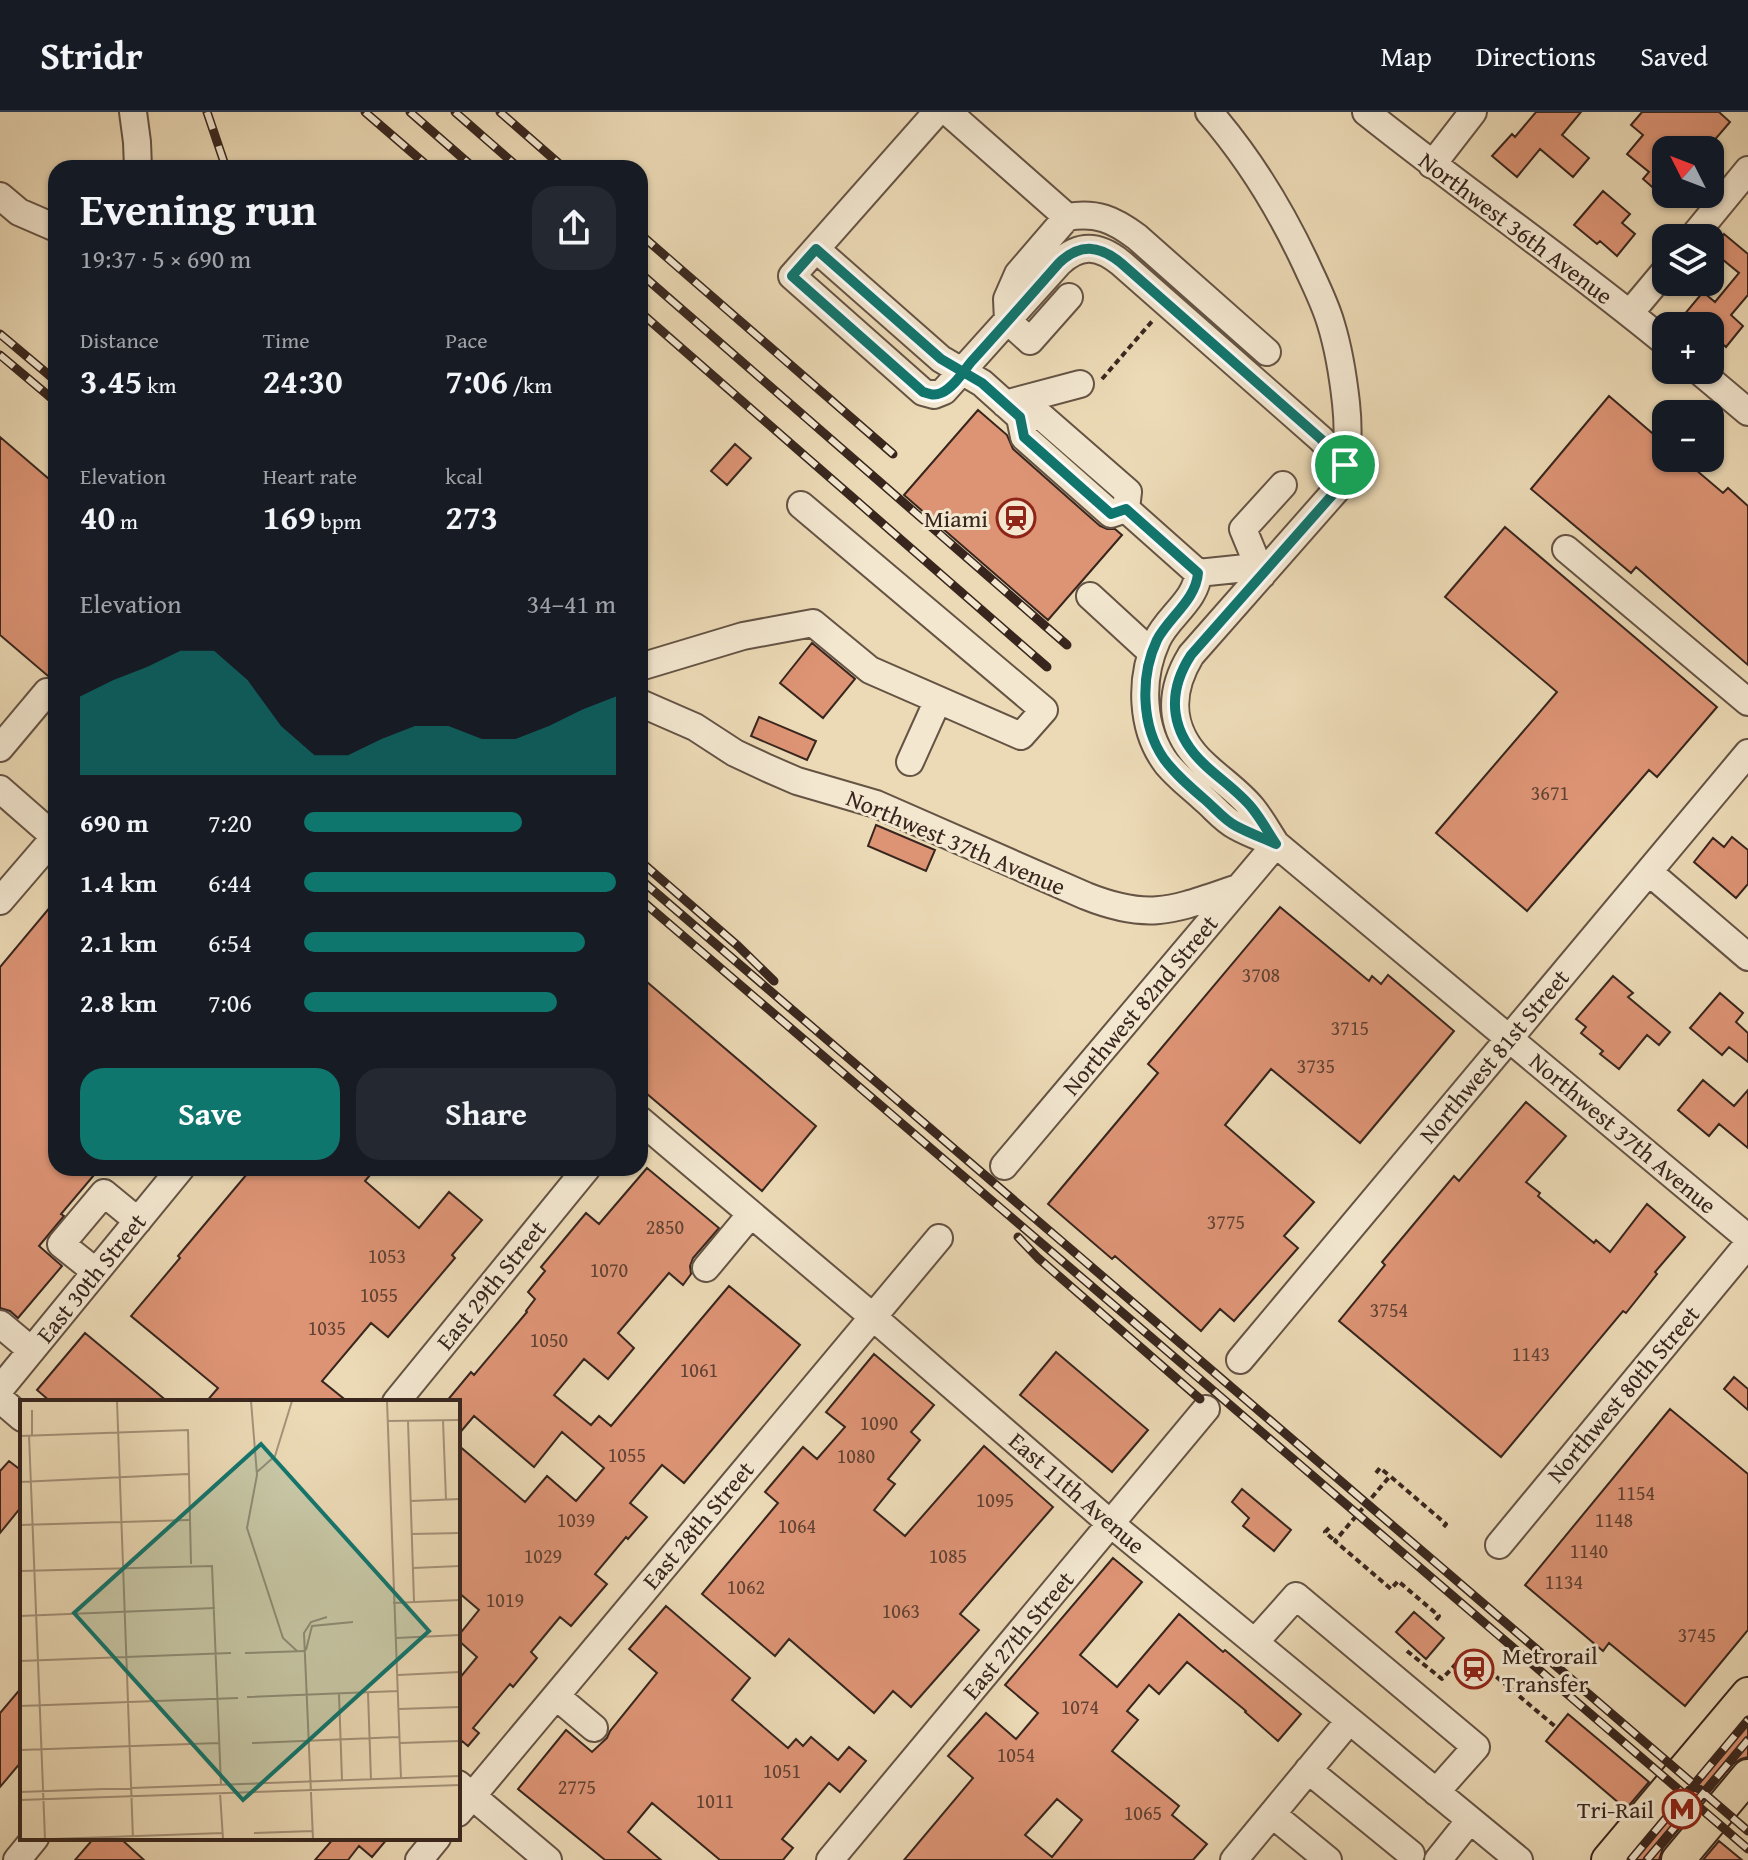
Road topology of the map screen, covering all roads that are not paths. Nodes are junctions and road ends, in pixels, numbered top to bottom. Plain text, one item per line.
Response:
1 (133, 112) edge
2 (937, 112) edge
3 (948, 112) edge
4 (1209, 112) edge
5 (1366, 112) edge
6 (1473, 112) edge
7 (138, 160) edge
8 (1432, 165) junction
9 (1748, 170) edge
10 (0, 196) edge
11 (1067, 217) junction
12 (1704, 224) edge
13 (48, 225) edge
14 (816, 249) junction
15 (1652, 287) edge
16 (1028, 297) junction
17 (1069, 297) dead end
18 (1630, 313) junction
19 (1051, 318) junction
20 (1008, 321) junction
21 (1652, 331) edge
22 (1267, 352) dead end
23 (963, 372) junction
24 (1080, 384) dead end
25 (1715, 384) edge
26 (1013, 410) junction
27 (1748, 412) edge
28 (1345, 465) junction
29 (1283, 485) dead end
30 (801, 505) dead end
31 (1566, 549) dead end
32 (1198, 573) junction
33 (1262, 575) junction
34 (1090, 596) dead end
35 (1152, 653) junction
36 (648, 665) edge
37 (47, 692) dead end
38 (938, 700) junction
39 (1748, 702) edge
40 (648, 706) edge
41 (0, 748) edge
42 (1748, 753) edge
43 (910, 762) dead end
44 (0, 789) edge
45 (48, 824) edge
46 (48, 833) edge
47 (1276, 844) junction
48 (1649, 872) junction
49 (1238, 888) junction
50 (0, 901) edge
51 (1748, 957) edge
52 (1509, 1038) junction
53 (648, 1127) edge
54 (1004, 1166) dead end
55 (175, 1176) edge
56 (580, 1176) edge
57 (751, 1214) junction
58 (138, 1221) junction
59 (939, 1238) dead end
60 (1748, 1241) edge
61 (706, 1268) dead end
62 (96, 1272) junction
63 (873, 1317) junction
64 (0, 1324) edge
65 (31, 1350) junction
66 (1240, 1360) dead end
67 (0, 1389) edge
68 (0, 1399) edge
69 (398, 1400) edge
70 (1206, 1409) dead end
71 (20, 1416) edge
72 (1111, 1524) junction
73 (1499, 1545) dead end
74 (1255, 1642) junction
75 (1748, 1694) edge
76 (556, 1696) junction
77 (1349, 1721) junction
78 (594, 1728) dead end
79 (1308, 1770) junction
80 (1748, 1776) edge
81 (1436, 1792) junction
82 (463, 1798) edge
83 (1272, 1814) junction
84 (1470, 1820) junction
85 (33, 1840) edge
86 (435, 1840) edge
87 (1411, 1854) dead end
88 (17, 1860) edge
89 (419, 1860) edge
90 (548, 1860) edge
91 (830, 1860) edge
92 (1234, 1860) edge
93 (1328, 1860) edge
94 (1438, 1860) edge
95 (1519, 1860) edge
96 (1608, 1860) edge
97 (1678, 1860) edge

1 - 7 street
2 - 14 street
3 - 11 street
4 - 28 street
5 - 8 street, Northwest 36th Avenue
6 - 8 street
8 - 18 street, Northwest 36th Avenue
9 - 12 street
10 - 13 street
11 - 20 street
11 - 22 street
14 - 23 street
14 - 23 street
15 - 18 street
16 - 19 street
16 - 20 street
16 - 28 street
17 - 19 street
18 - 21 street, Northwest 36th Avenue
19 - 20 street
20 - 23 street
23 - 26 street
24 - 26 street
25 - 27 street
26 - 32 street
28 - 33 street, Northwest 37th Avenue
29 - 33 street
30 - 38 street
31 - 39 street
32 - 33 street
32 - 35 street, Northwest 37th Avenue
33 - 47 street, Northwest 37th Avenue
34 - 35 street
35 - 47 street, Northwest 37th Avenue
36 - 38 street
37 - 41 street
38 - 43 street
40 - 49 street, Northwest 37th Avenue
42 - 48 street, Northwest 81st Street
44 - 45 street
46 - 50 street
47 - 49 street, Northwest 82nd Street
47 - 52 street, Northwest 37th Avenue
48 - 51 street
48 - 52 street, Northwest 81st Street
49 - 54 street, Northwest 82nd Street
52 - 60 street, Northwest 37th Avenue
52 - 66 street, Northwest 81st Street
53 - 57 street, East 11th Avenue
55 - 58 street, East 30th Street
56 - 69 street, East 29th Street
57 - 61 street
57 - 63 street, East 11th Avenue
58 - 62 street, East 30th Street
58 - 62 street
59 - 63 street, East 28th Street
60 - 73 street, Northwest 80th Street
62 - 65 street, East 30th Street
63 - 72 street, East 11th Avenue
63 - 76 street, East 28th Street
64 - 65 street
65 - 67 street, East 30th Street
68 - 71 street
70 - 72 street, East 27th Street
72 - 74 street, East 11th Avenue
72 - 91 street, East 27th Street
74 - 77 street, East 11th Avenue
74 - 81 street
75 - 96 main road
76 - 78 street
76 - 82 street, East 28th Street
77 - 79 street
77 - 81 street, East 11th Avenue
79 - 83 street
79 - 87 street
80 - 97 main road
81 - 84 street, East 11th Avenue
82 - 90 street
83 - 92 street
83 - 93 street
84 - 94 street
84 - 95 street, East 11th Avenue
85 - 88 street
86 - 89 street

